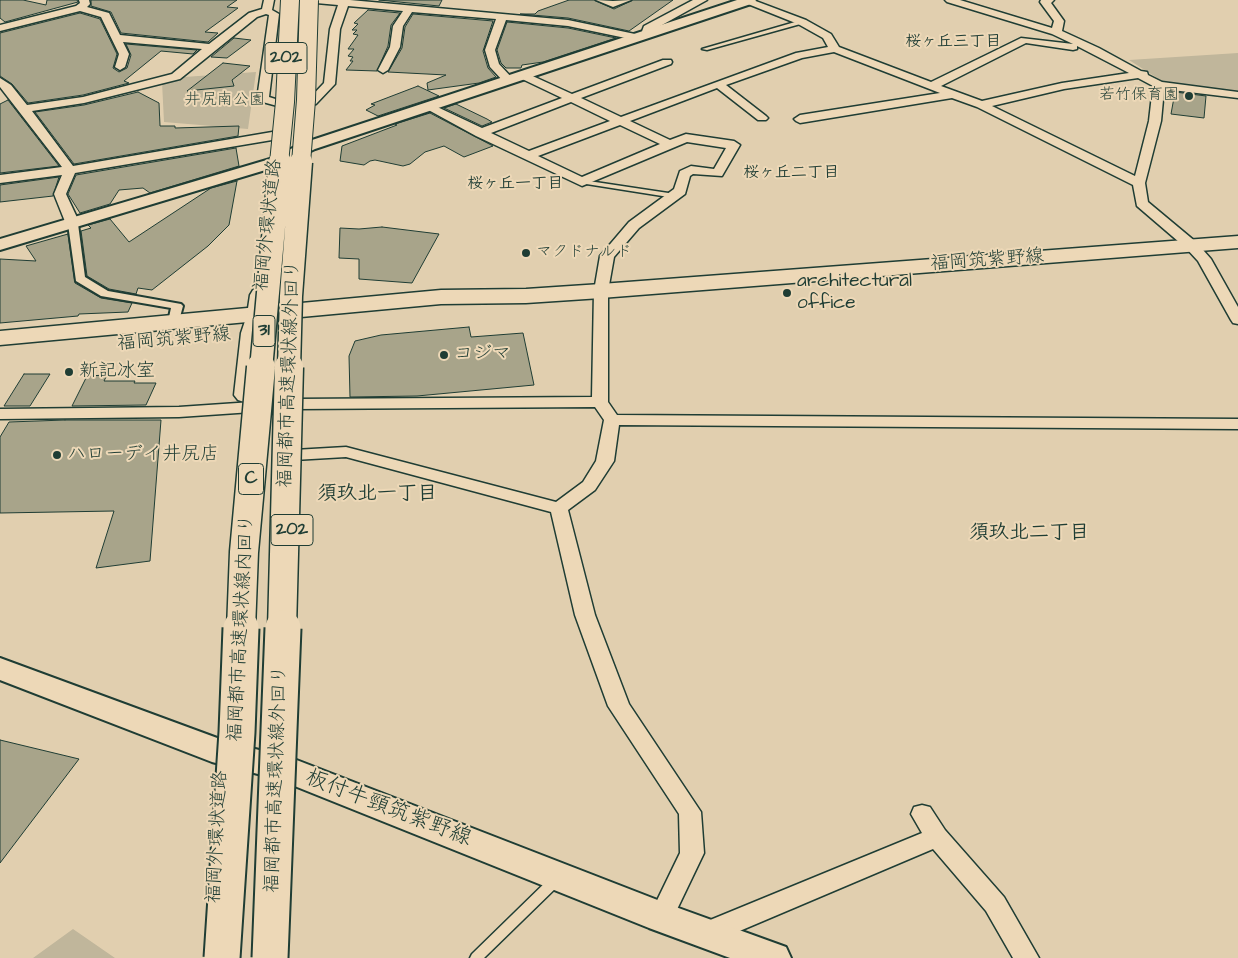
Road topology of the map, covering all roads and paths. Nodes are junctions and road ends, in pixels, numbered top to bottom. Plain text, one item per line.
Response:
1 (309, 0) edge
2 (316, 0) edge
3 (601, 0) edge
4 (626, 0) edge
5 (671, 0) edge
6 (702, 0) edge
7 (747, 0) edge
8 (950, 0) edge
9 (1049, 0) edge
10 (345, 1) edge
11 (279, 3) edge
12 (82, 4) edge
13 (688, 6) junction
14 (409, 9) junction
15 (502, 17) junction
16 (802, 22) junction
17 (0, 28) edge
18 (1056, 32) junction
19 (641, 36) junction
20 (116, 38) junction
21 (211, 47) junction
22 (706, 49) dead end
23 (835, 49) junction
24 (1095, 50) junction
25 (667, 62) dead end
26 (120, 67) dead end
27 (383, 70) dead end
28 (1143, 74) junction
29 (515, 78) junction
30 (0, 81) edge
31 (718, 84) junction
32 (1159, 85) junction
33 (931, 86) junction
34 (950, 94) junction
35 (1238, 95) edge
36 (571, 98) junction
37 (312, 102) junction
38 (281, 104) junction
39 (981, 105) junction
40 (429, 107) junction
41 (25, 110) junction
42 (762, 118) dead end
43 (800, 119) dead end
44 (618, 120) junction
45 (480, 133) junction
46 (670, 144) junction
47 (309, 146) junction
48 (277, 148) junction
49 (527, 156) junction
50 (70, 170) junction
51 (0, 180) edge
52 (582, 182) junction
53 (1139, 182) junction
54 (675, 196) junction
55 (73, 224) junction
56 (1238, 242) edge
57 (0, 245) edge
58 (1191, 245) junction
59 (601, 291) junction
60 (300, 316) junction
61 (1238, 320) edge
62 (174, 322) junction
63 (256, 324) junction
64 (0, 338) edge
65 (0, 356) edge
66 (600, 402) junction
67 (296, 404) junction
68 (246, 406) junction
69 (0, 414) edge
70 (612, 420) junction
71 (1238, 424) edge
72 (294, 456) junction
73 (560, 508) junction
74 (0, 669) edge
75 (223, 753) junction
76 (283, 768) junction
77 (922, 814) dead end
78 (937, 837) junction
79 (559, 877) junction
80 (661, 917) junction
81 (707, 933) junction
82 (212, 958) edge
83 (222, 958) edge
84 (270, 958) edge
85 (280, 958) edge
86 (476, 958) edge
87 (773, 958) edge
88 (1026, 958) edge

1 - 84 main road, 福岡都市高速環状線外回り / C, bridge
2 - 10 street
2 - 37 main road, 福岡外環状道路 / 202
3 - 4 street
5 - 13 street
6 - 13 street
7 - 16 street
7 - 19 street
8 - 18 street
9 - 18 street
10 - 14 street
10 - 37 street
11 - 21 street
11 - 38 main road, 福岡外環状道路 / 202
11 - 38 street
11 - 83 main road, 福岡都市高速環状線内回り / C, bridge
12 - 17 street
12 - 20 street
13 - 19 street
14 - 15 street
14 - 27 street
15 - 19 street
15 - 29 street
16 - 22 lane
16 - 23 street
18 - 24 street
19 - 29 street
20 - 21 street
20 - 26 street
21 - 41 street
23 - 31 street
23 - 33 street
24 - 28 street
24 - 33 street
25 - 36 street
28 - 32 street
28 - 39 street
29 - 36 street
29 - 40 street
30 - 41 street
31 - 42 street
31 - 44 street
32 - 35 street
32 - 53 street
33 - 34 street
34 - 39 street
34 - 43 street
36 - 44 street
36 - 45 street
37 - 47 main road, 福岡外環状道路 / 202
38 - 48 main road, 福岡外環状道路 / 202
39 - 53 street
40 - 45 street
40 - 47 street
41 - 50 street
44 - 46 street
44 - 49 street
45 - 49 street
46 - 52 street
46 - 54 street
47 - 48 street
47 - 60 main road, 福岡外環状道路 / 202
48 - 50 street
48 - 55 street
48 - 63 main road, 福岡外環状道路 / 202
49 - 52 street
50 - 51 street
50 - 55 street
52 - 54 lane
53 - 58 street
54 - 59 street
55 - 57 street
55 - 62 street
56 - 58 main road, 福岡筑紫野線 / 31
58 - 59 main road, 福岡筑紫野線 / 31
58 - 61 street
59 - 60 main road, 福岡筑紫野線 / 31
59 - 66 street
60 - 63 main road, 福岡筑紫野線 / 31
60 - 67 main road, 福岡外環状道路 / 202
62 - 63 main road, 福岡筑紫野線 / 31
62 - 64 main road, 福岡筑紫野線 / 31
63 - 65 main road, 福岡筑紫野線 / 31
63 - 68 main road, 福岡外環状道路 / 202
66 - 67 street
66 - 70 street
67 - 68 street
67 - 72 main road, 福岡外環状道路 / 202
68 - 69 street
68 - 75 main road, 福岡外環状道路 / 202
70 - 71 street
70 - 73 street
72 - 73 street
72 - 76 main road, 福岡外環状道路 / 202
73 - 80 street
74 - 75 main road, 板付牛頸筑紫野線
75 - 76 main road, 板付牛頸筑紫野線
75 - 82 main road, 福岡外環状道路 / 202
76 - 79 main road, 板付牛頸筑紫野線
76 - 85 main road, 福岡外環状道路 / 202
77 - 78 street
78 - 81 street
78 - 88 street
79 - 80 main road, 板付牛頸筑紫野線
79 - 86 lane
80 - 81 main road, 板付牛頸筑紫野線
81 - 87 main road, 板付牛頸筑紫野線

